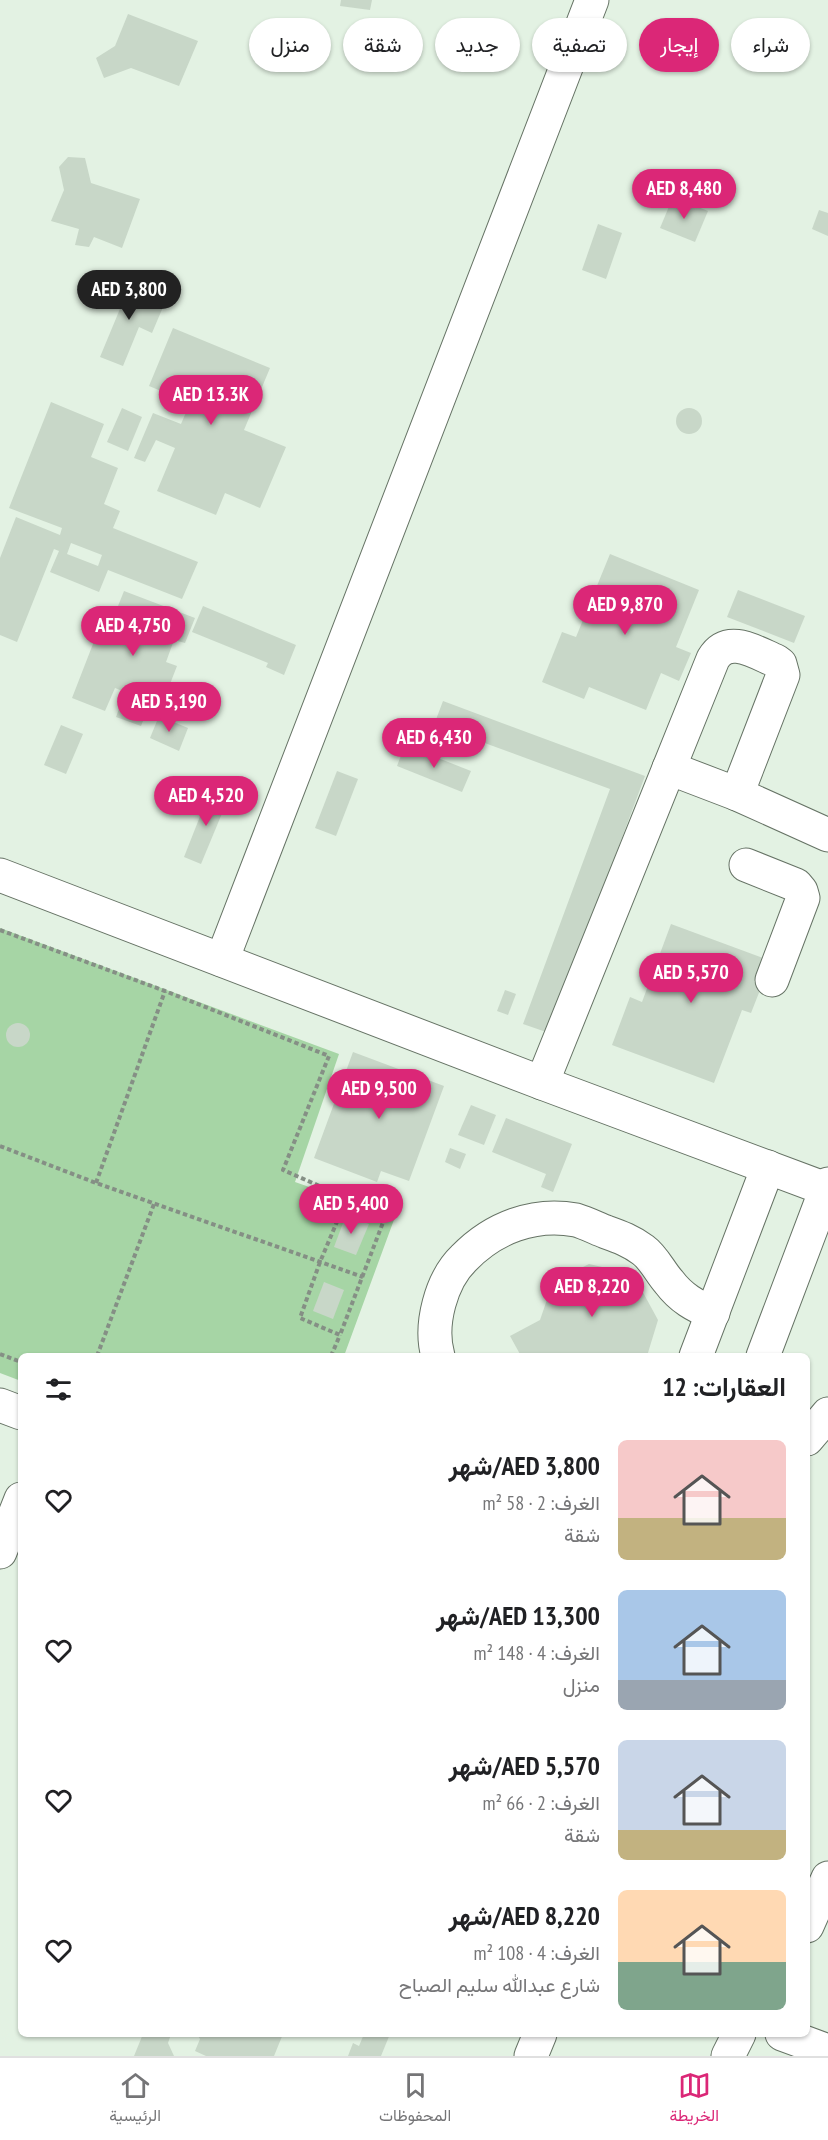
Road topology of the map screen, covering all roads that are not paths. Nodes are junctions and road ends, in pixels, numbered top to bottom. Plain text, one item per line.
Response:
1 (592, 0) edge
2 (669, 768) junction
3 (737, 794) junction
4 (828, 834) edge
5 (746, 865) dead end
6 (0, 875) edge
7 (815, 905) edge
8 (222, 960) junction
9 (772, 980) dead end
10 (542, 1083) junction
11 (768, 1167) junction
12 (827, 1186) edge
13 (713, 1313) junction
14 (437, 1353) edge
15 (697, 1353) edge
16 (764, 1353) edge
17 (0, 1405) edge
18 (18, 1412) edge
19 (828, 1414) edge
20 (810, 1435) edge
21 (18, 1507) edge
22 (0, 1552) edge
23 (828, 1878) edge
24 (810, 1919) edge
25 (539, 2037) edge
26 (738, 2037) edge
27 (790, 2037) edge
28 (828, 2051) edge
29 (531, 2056) edge
30 (728, 2056) edge

1 - 8 street
2 - 3 street
2 - 3 street
2 - 10 street
3 - 4 street
5 - 7 street
6 - 8 street
7 - 9 street
8 - 10 street
10 - 11 street
11 - 12 street
11 - 13 street
12 - 16 street
13 - 14 street
13 - 15 street
17 - 18 street
19 - 20 street
21 - 22 street
23 - 24 street
25 - 29 street
26 - 30 street
27 - 28 street

